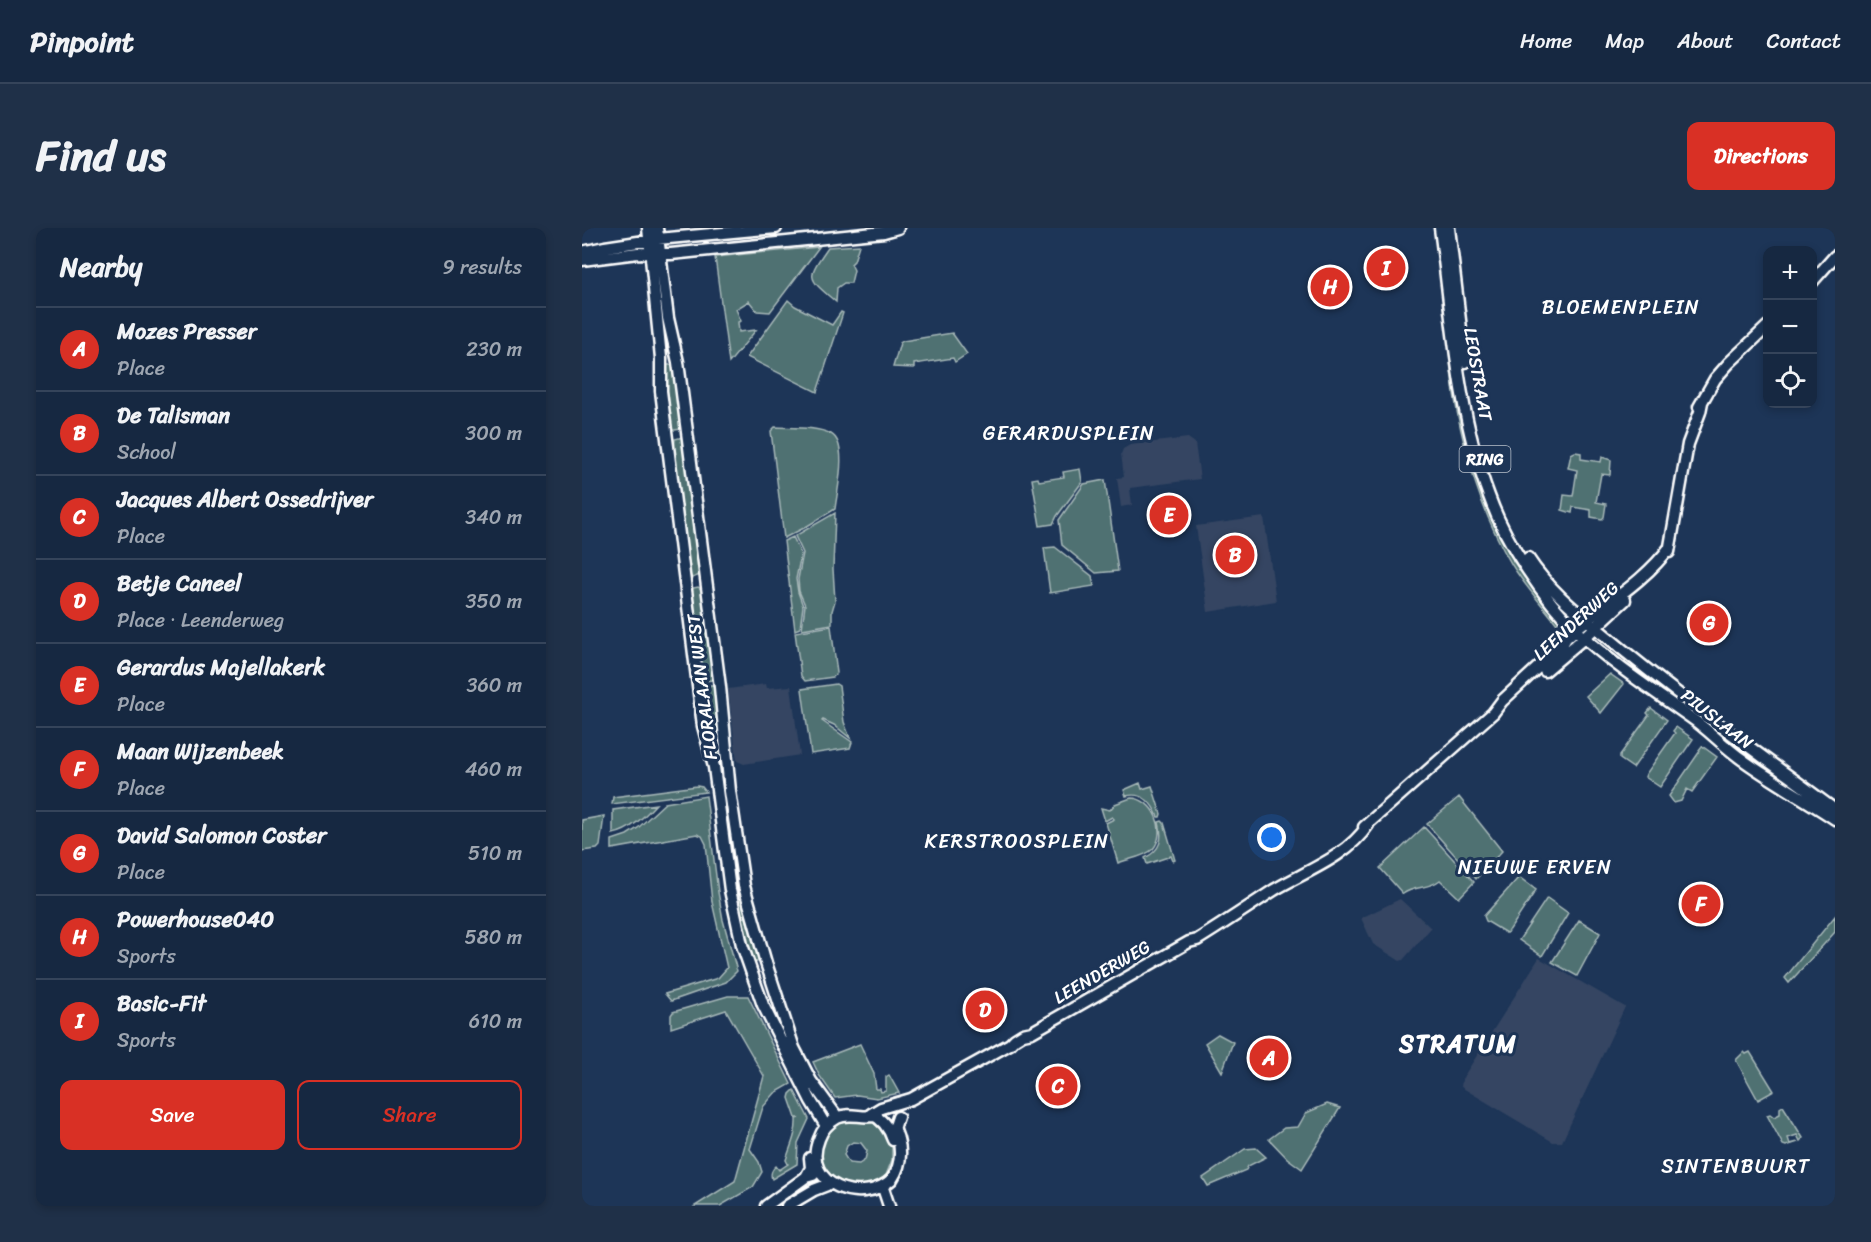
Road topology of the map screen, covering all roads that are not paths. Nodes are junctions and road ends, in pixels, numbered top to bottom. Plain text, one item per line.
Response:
1 (648, 228) edge
2 (776, 228) edge
3 (898, 228) edge
4 (1440, 228) edge
5 (1449, 228) edge
6 (655, 243) edge
7 (582, 252) edge
8 (1835, 256) edge
9 (582, 260) edge
10 (1817, 278) edge
11 (1763, 330) edge
12 (1591, 624) junction
13 (1575, 630) junction
14 (1584, 638) junction
15 (1493, 712) junction
16 (1835, 810) edge
17 (1835, 819) edge
18 (965, 1070) junction
19 (835, 1114) junction
20 (873, 1115) junction
21 (822, 1121) junction
22 (891, 1128) junction
23 (814, 1168) junction
24 (826, 1184) junction
25 (880, 1196) edge
26 (766, 1206) edge
27 (787, 1206) edge

1 - 6 main road
2 - 6 main road
3 - 6 main road
4 - 13 main road, LEOSTRAAT / RING
5 - 12 main road, LEOSTRAAT / RING
6 - 7 main road
6 - 9 main road
6 - 19 main road, FLORALAAN WEST
6 - 21 main road, FLORALAAN WEST
8 - 10 main road
11 - 12 main road, LEENDERWEG
12 - 13 main road, LEENDERWEG
12 - 14 main road, LEENDERWEG
12 - 16 main road, PIUSLAAN / RING
13 - 14 main road, LEOSTRAAT / RING
13 - 15 main road, LEENDERWEG
14 - 15 main road, LEENDERWEG
14 - 17 main road, PIUSLAAN / RING
15 - 18 main road, LEENDERWEG
18 - 20 main road, LEENDERWEG
18 - 22 main road, LEENDERWEG
19 - 20 main road
19 - 21 main road
20 - 21 main road
20 - 22 main road
21 - 23 main road
22 - 25 main road
23 - 24 main road
23 - 26 main road
24 - 25 main road
24 - 27 main road

